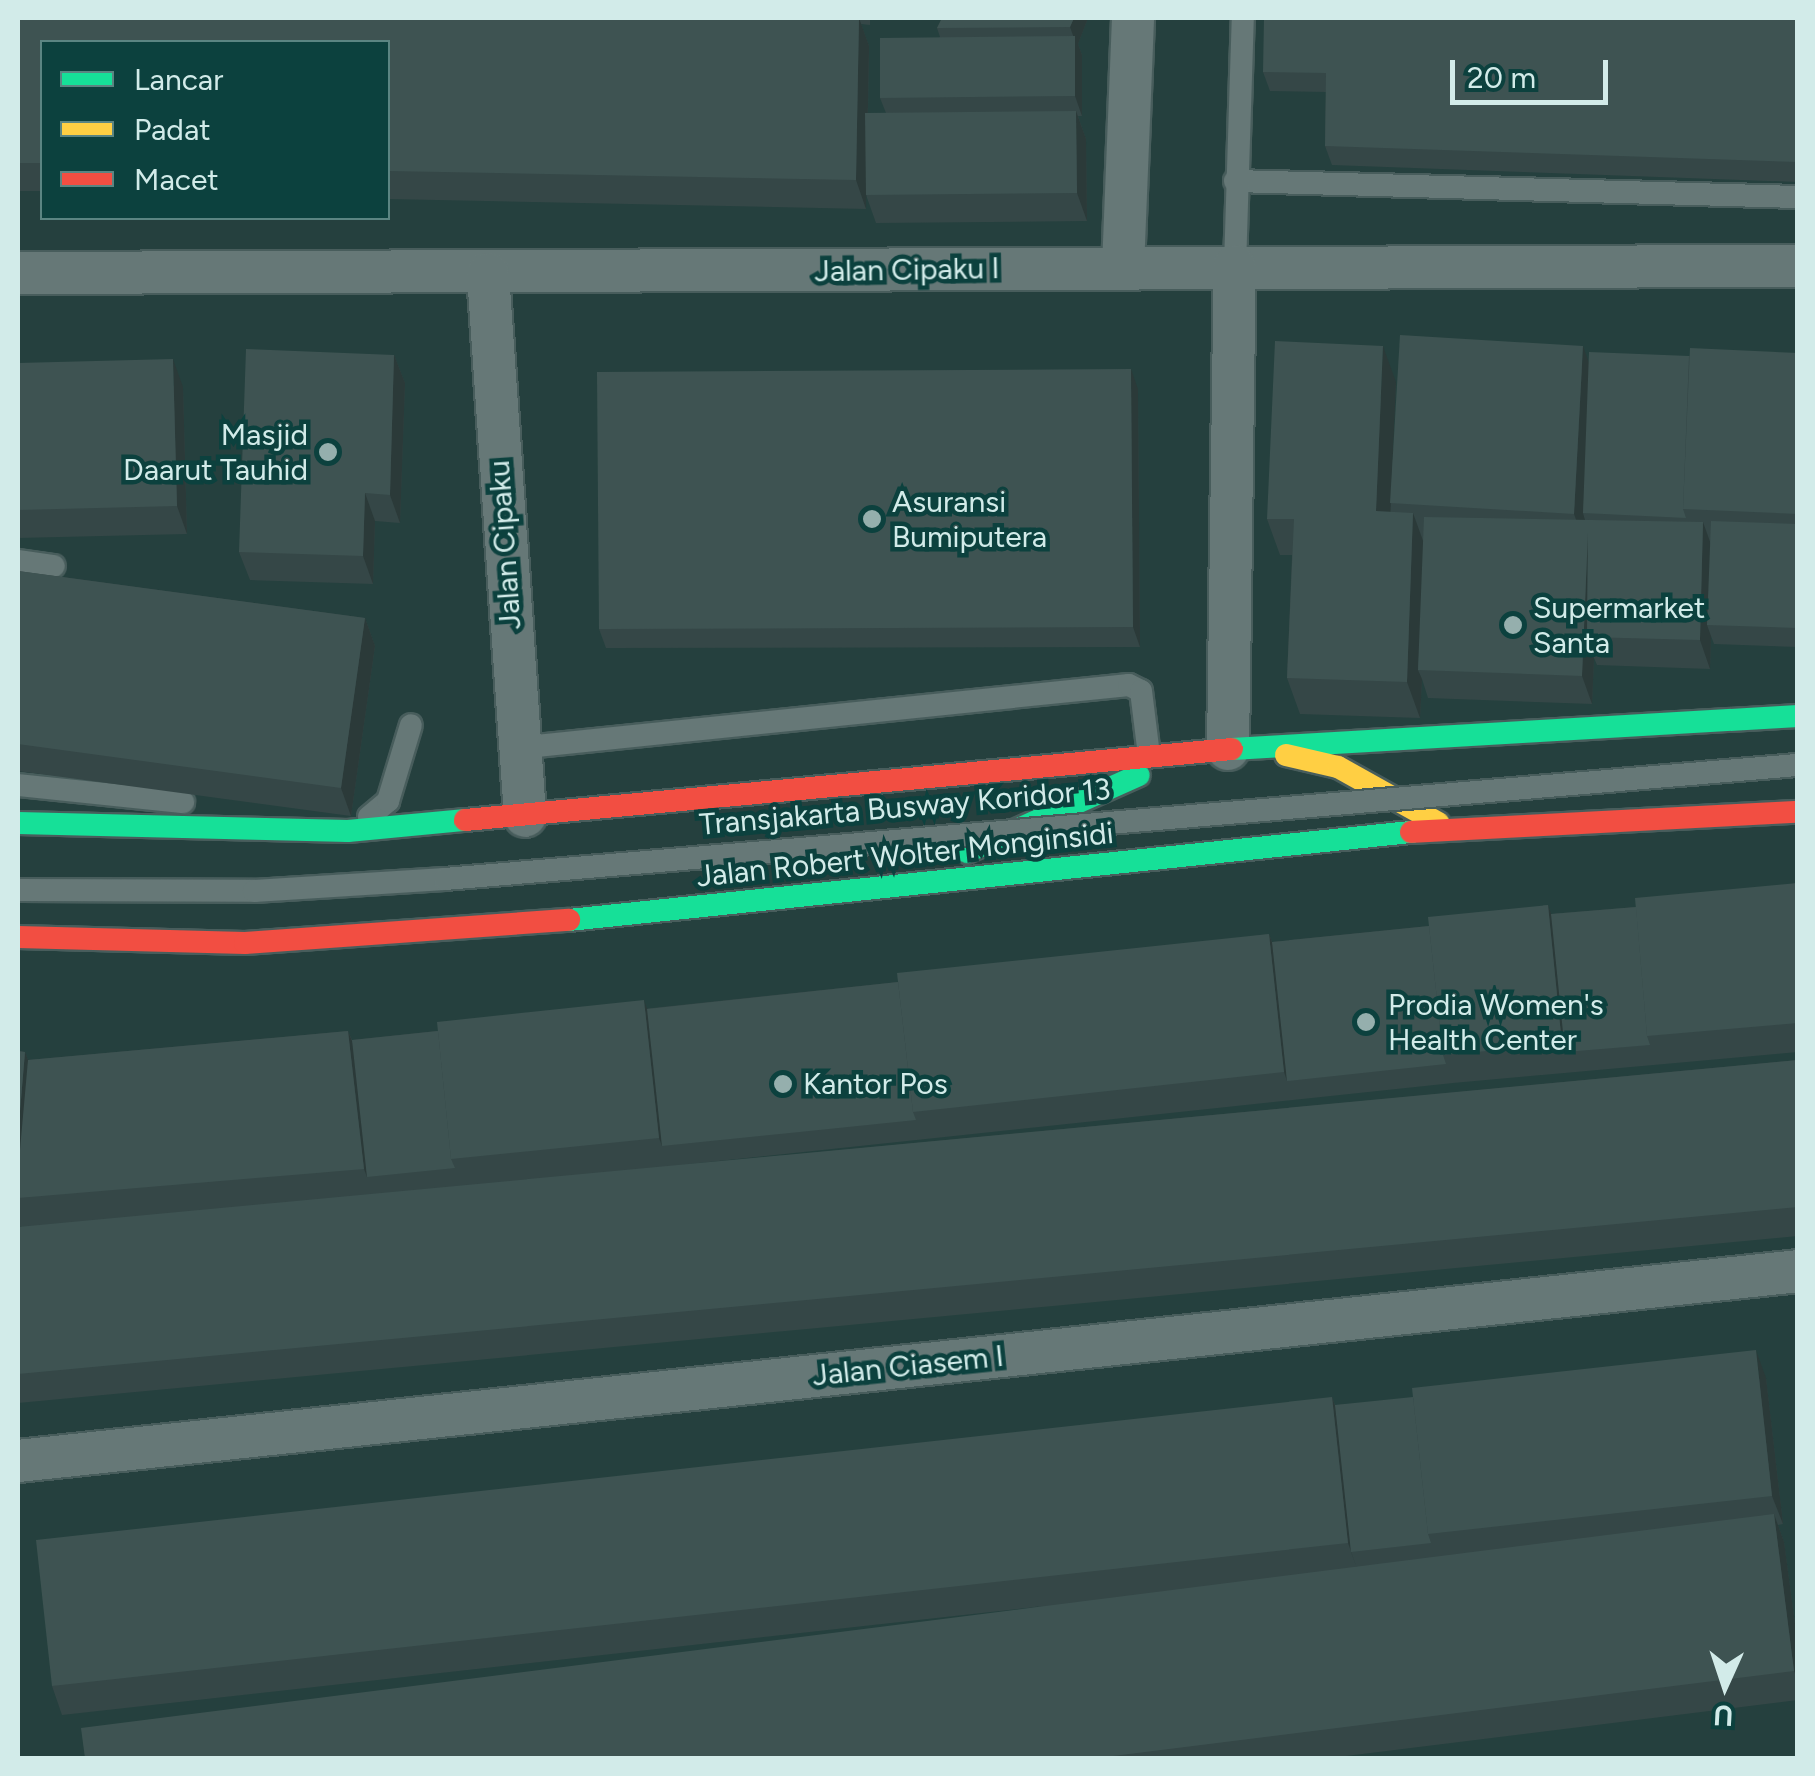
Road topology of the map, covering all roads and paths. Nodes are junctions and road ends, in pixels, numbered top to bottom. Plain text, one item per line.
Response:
1 (1132, 18) edge
2 (1243, 18) edge
3 (1235, 180) junction
4 (1798, 197) edge
5 (1235, 266) junction
6 (1798, 266) edge
7 (1124, 268) junction
8 (18, 273) edge
9 (488, 274) junction
10 (18, 561) edge
11 (54, 566) dead end
12 (1798, 716) edge
13 (411, 725) dead end
14 (517, 748) junction
15 (1210, 750) junction
16 (1149, 755) junction
17 (1798, 764) edge
18 (18, 785) edge
19 (1798, 812) edge
20 (525, 816) junction
21 (21, 825) edge
22 (1448, 828) junction
23 (276, 836) junction
24 (18, 890) edge
25 (883, 891) junction
26 (479, 924) junction
27 (18, 937) edge
28 (1798, 1271) edge
29 (18, 1461) edge

1 - 7 street
2 - 3 lane
3 - 4 lane
3 - 5 lane
5 - 6 street, Jalan Cipaku I
5 - 7 street, Jalan Cipaku I
5 - 15 street
7 - 9 street, Jalan Cipaku I
8 - 9 street, Jalan Cipaku I
9 - 14 street, Jalan Cipaku
10 - 11 lane
12 - 15 main road
13 - 18 lane
14 - 16 lane
14 - 20 street, Jalan Cipaku
15 - 16 main road
15 - 22 main road
15 - 25 main road
16 - 20 main road
17 - 24 lane, Transjakarta Busway Koridor 13, bridge
19 - 22 main road, Jalan Robert Wolter Monginsidi
20 - 23 main road
21 - 23 main road
22 - 25 main road, Jalan Robert Wolter Monginsidi
23 - 26 main road
25 - 26 main road, Jalan Robert Wolter Monginsidi
26 - 27 main road, Jalan Robert Wolter Monginsidi
28 - 29 street, Jalan Ciasem I

